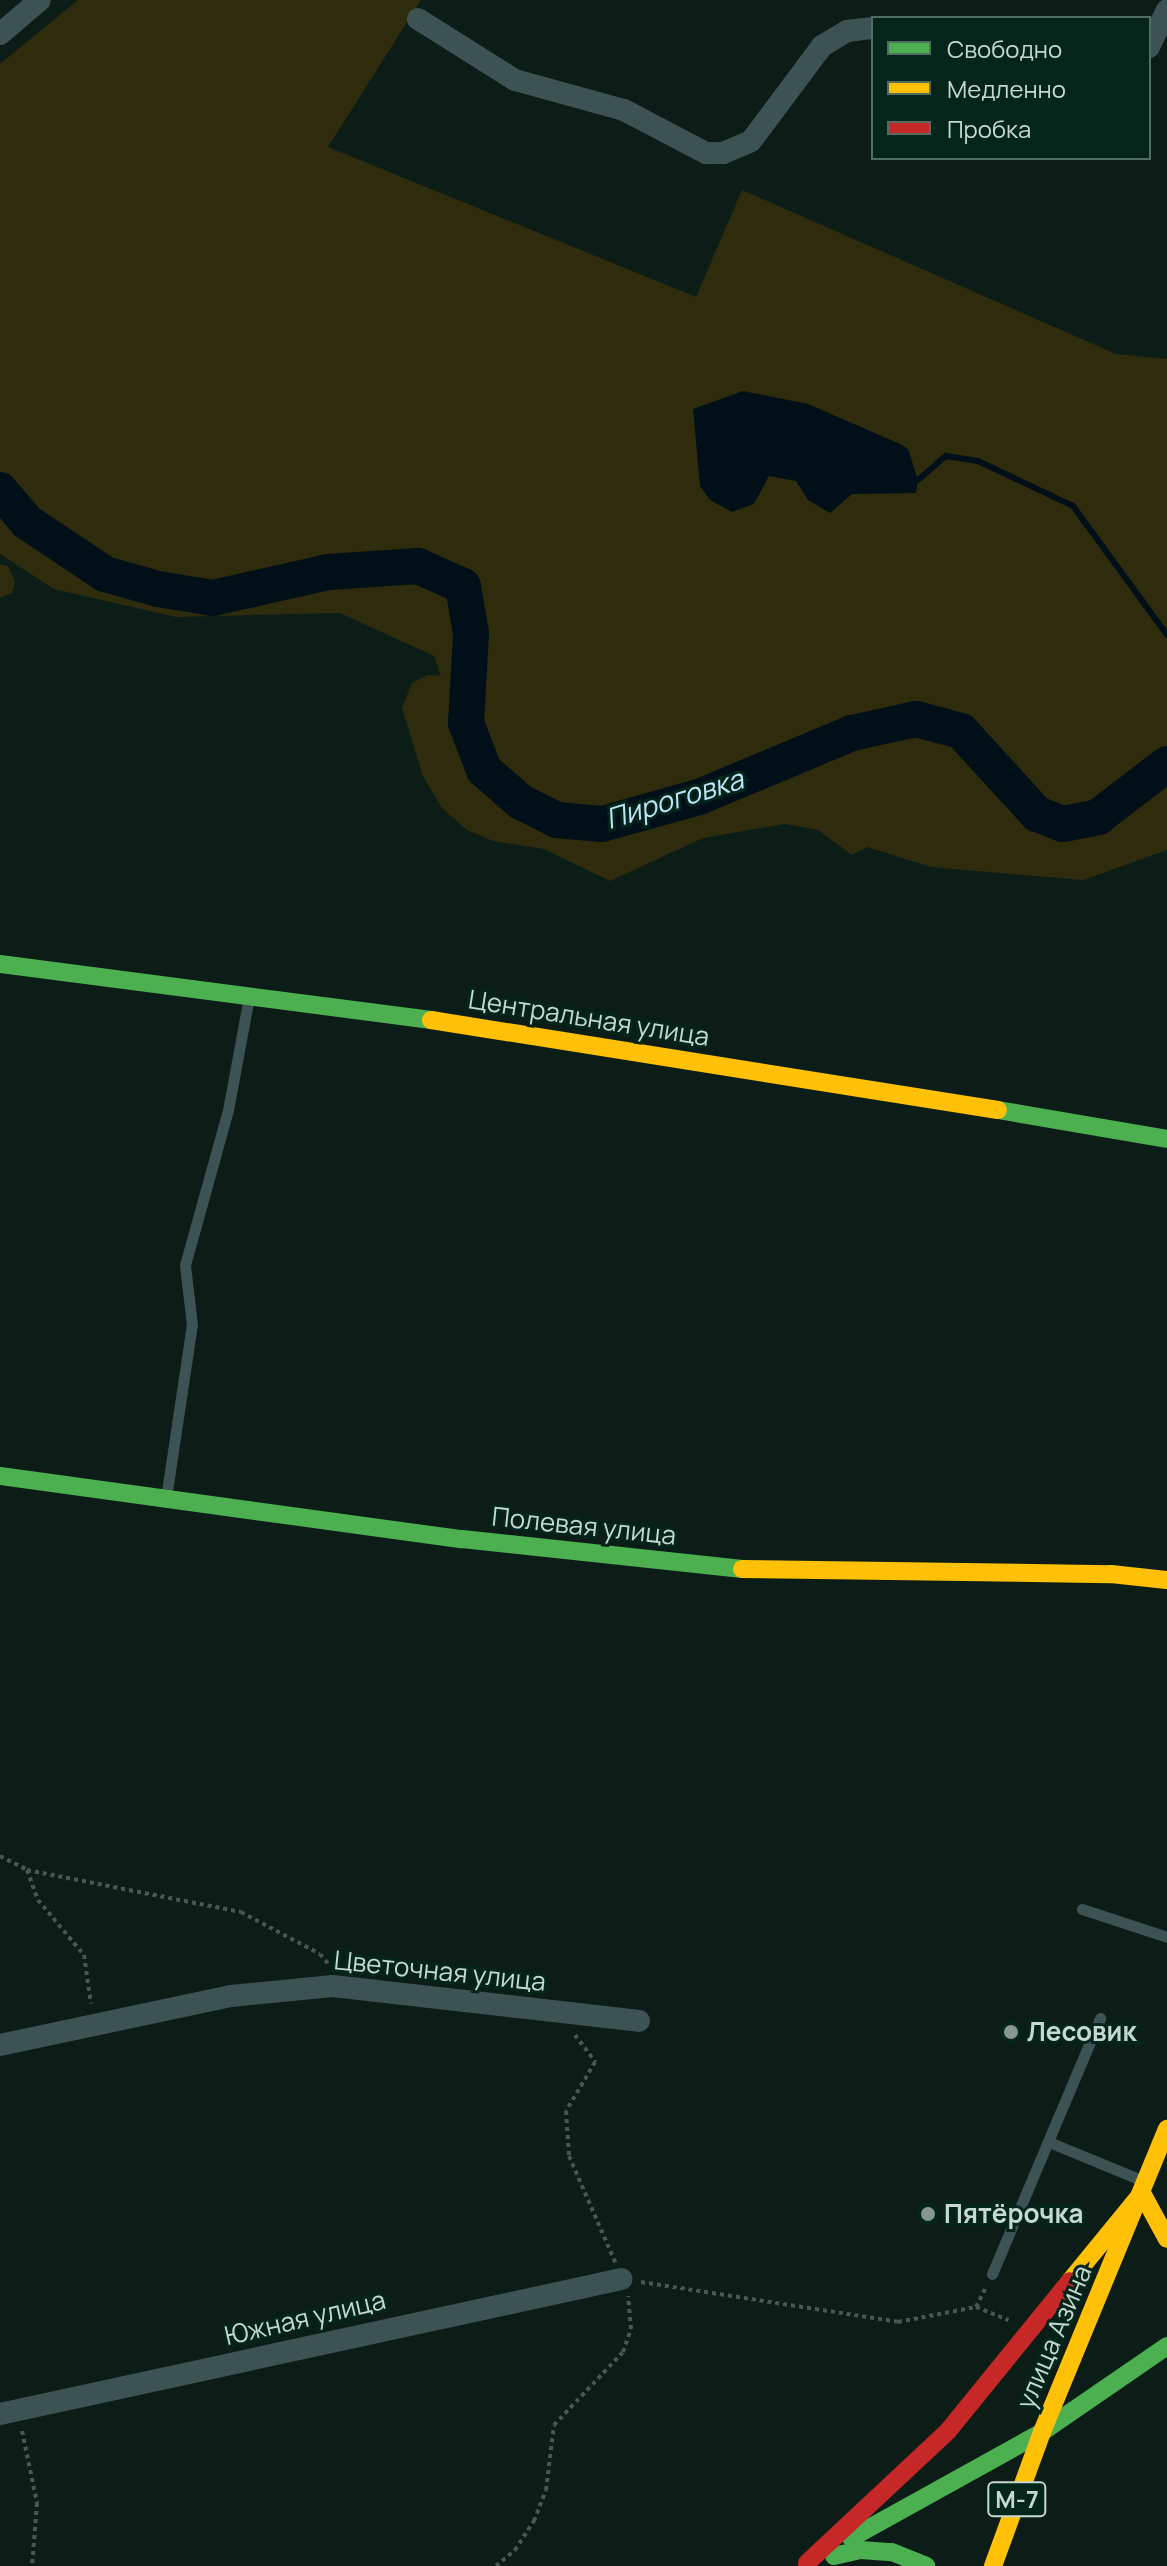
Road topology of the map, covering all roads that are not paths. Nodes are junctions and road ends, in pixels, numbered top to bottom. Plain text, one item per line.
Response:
1 (40, 0) edge
2 (1163, 6) edge
3 (418, 19) dead end
4 (871, 28) edge
5 (0, 34) edge
6 (1151, 41) edge
7 (0, 964) edge
8 (250, 993) junction
9 (1167, 1139) edge
10 (0, 1476) edge
11 (166, 1498) junction
12 (1167, 1580) edge
13 (1082, 1909) dead end
14 (1167, 1937) edge
15 (1100, 2018) dead end
16 (639, 2021) dead end
17 (0, 2045) edge
18 (1167, 2129) edge
19 (1049, 2142) junction
20 (1144, 2188) junction
21 (1167, 2239) edge
22 (992, 2274) road end
23 (622, 2279) road end
24 (1167, 2346) edge
25 (5, 2413) edge
26 (1042, 2432) junction
27 (803, 2564) edge
28 (926, 2566) edge
29 (993, 2566) edge

1 - 5 street
2 - 6 street
3 - 4 street
7 - 8 street, Центральная улица
8 - 9 street, Центральная улица
8 - 11 lane
10 - 11 street, Полевая улица
11 - 12 street, Полевая улица
13 - 14 lane
15 - 19 lane
16 - 17 street, Цветочная улица
18 - 20 street, улица Азина
19 - 20 lane
19 - 22 lane
20 - 21 street
20 - 26 street, улица Азина
20 - 27 street
23 - 25 street, Южная улица
24 - 26 street
26 - 27 street
26 - 29 street, М-7
27 - 28 street

